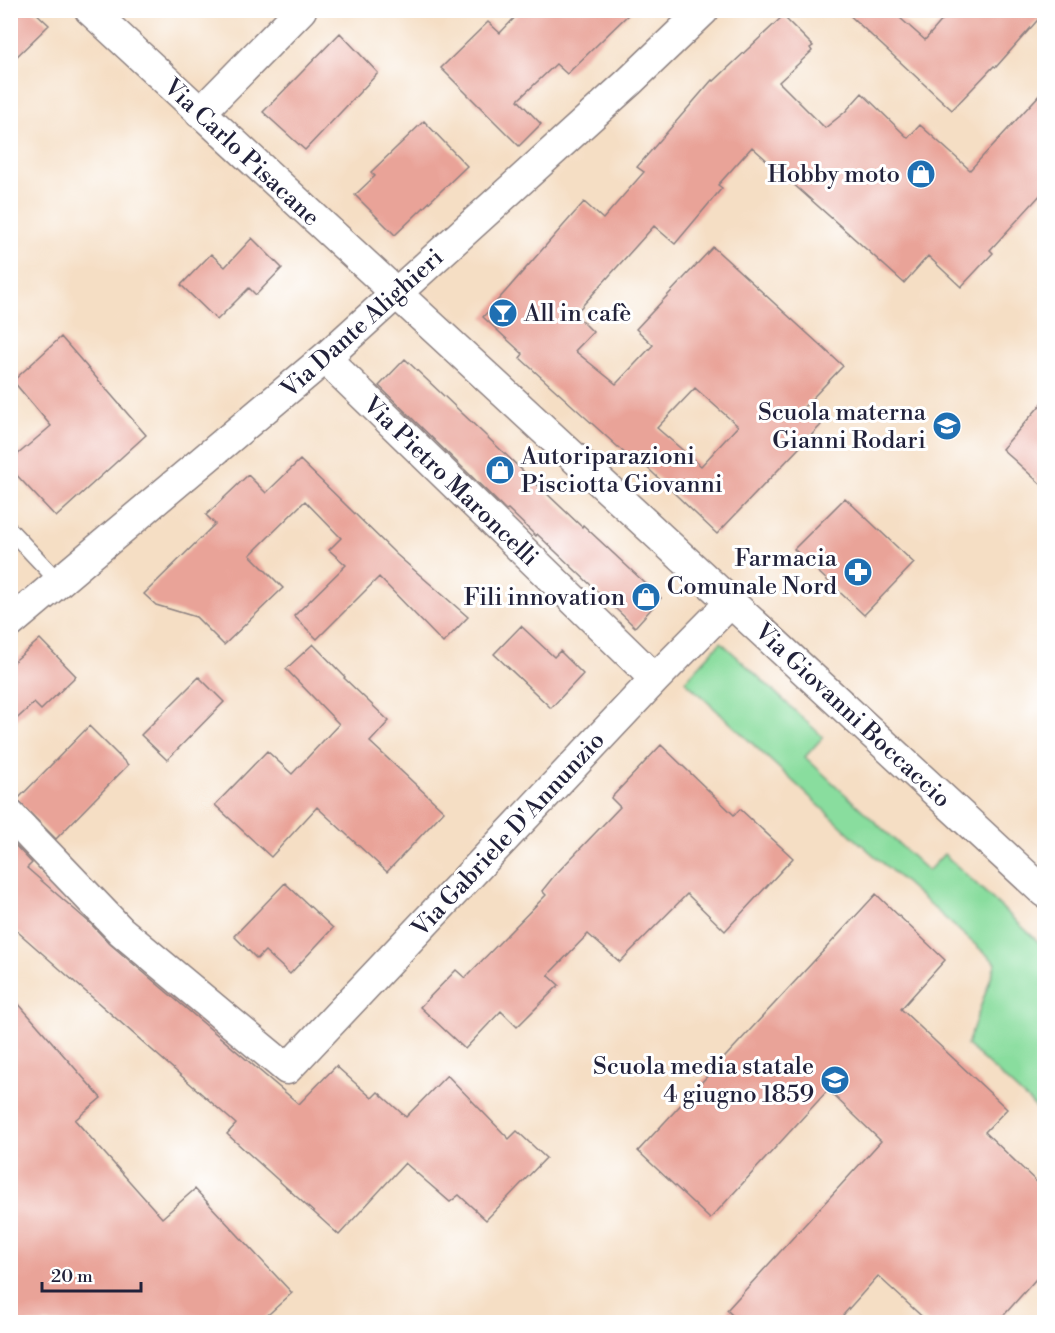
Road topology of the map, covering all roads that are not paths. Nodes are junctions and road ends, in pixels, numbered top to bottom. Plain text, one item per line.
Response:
1 (90, 10) edge
2 (302, 10) edge
3 (704, 10) edge
4 (200, 113) junction
5 (395, 294) junction
6 (325, 358) junction
7 (10, 530) edge
8 (59, 582) junction
9 (731, 602) junction
10 (10, 623) edge
11 (655, 679) junction
12 (10, 815) edge
13 (1044, 892) edge

1 - 4 street, Via Carlo Pisacane
2 - 4 street
3 - 5 street, Via Dante Alighieri
4 - 5 street, Via Carlo Pisacane
5 - 6 street, Via Dante Alighieri
5 - 9 street, Via Giovanni Boccaccio
6 - 8 street, Via Dante Alighieri
6 - 11 street, Via Pietro Maroncelli
7 - 8 lane
8 - 10 street, Via Dante Alighieri
9 - 11 street, Via Gabriele D'Annunzio
9 - 13 street, Via Giovanni Boccaccio
11 - 12 street, Via Gabriele D'Annunzio

